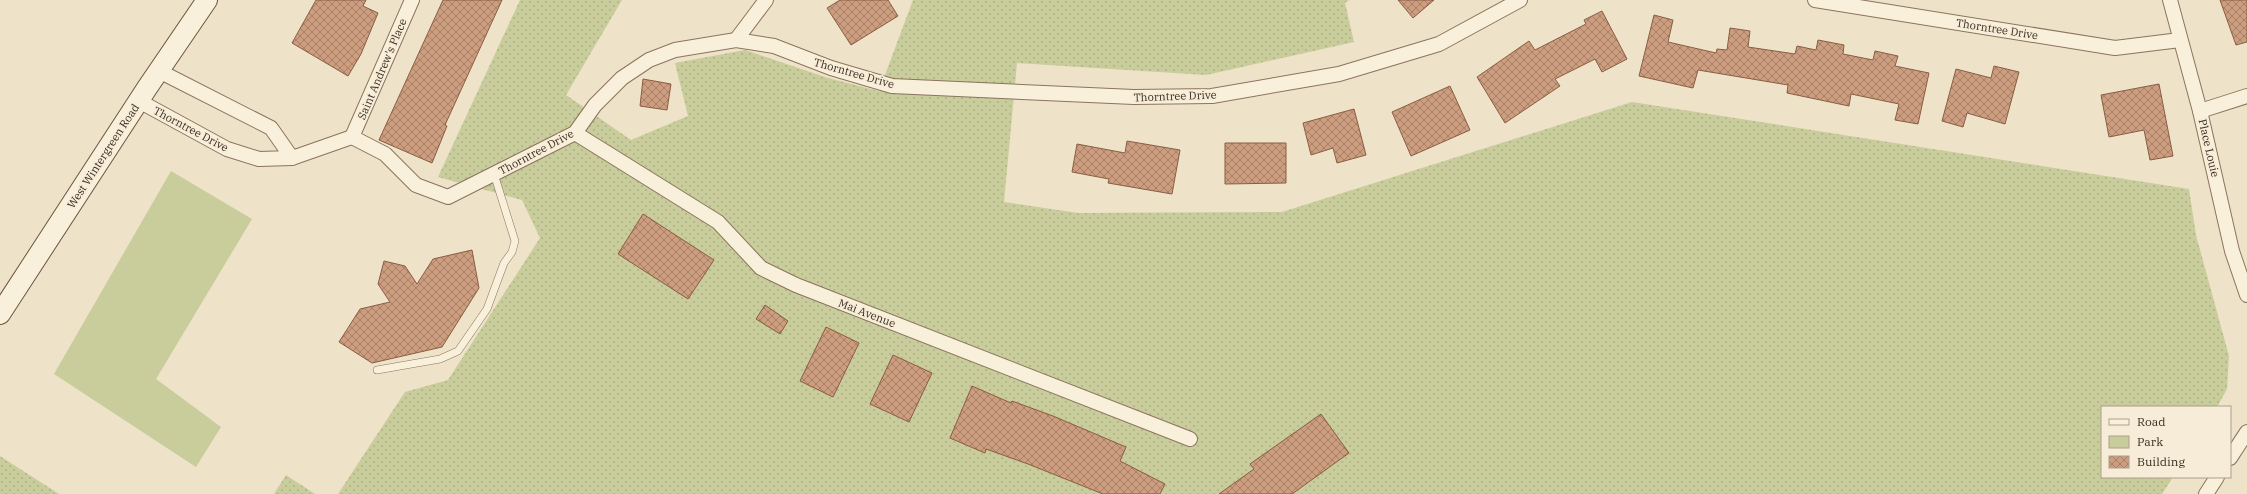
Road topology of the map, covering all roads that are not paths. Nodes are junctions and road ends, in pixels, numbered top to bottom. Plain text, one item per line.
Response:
1 (207, 0) edge
2 (412, 0) edge
3 (766, 0) edge
4 (1520, 0) edge
5 (1815, 0) edge
6 (2170, 0) edge
7 (736, 40) junction
8 (2180, 40) junction
9 (159, 71) junction
10 (2247, 96) edge
11 (139, 101) junction
12 (2200, 111) junction
13 (575, 133) junction
14 (352, 137) junction
15 (292, 158) junction
16 (494, 174) junction
17 (2247, 295) edge
18 (0, 314) edge
19 (377, 370) dead end
20 (2247, 432) edge
21 (1190, 439) dead end
22 (2231, 456) edge
23 (2216, 478) edge
24 (2206, 494) edge

1 - 9 main road, West Wintergreen Road
2 - 14 street, Saint Andrew's Place
3 - 7 street
4 - 7 street, Thorntree Drive
5 - 8 street, Thorntree Drive
6 - 8 street, Place Louie
7 - 13 street, Thorntree Drive
8 - 12 street, Place Louie
9 - 11 main road, West Wintergreen Road
9 - 15 street
10 - 12 street
11 - 15 street, Thorntree Drive
11 - 18 main road, West Wintergreen Road
12 - 17 street, Place Louie
13 - 16 street, Thorntree Drive
13 - 21 street, Mai Avenue
14 - 15 street, Thorntree Drive
14 - 16 street, Thorntree Drive
16 - 19 lane
20 - 22 street
23 - 24 street

